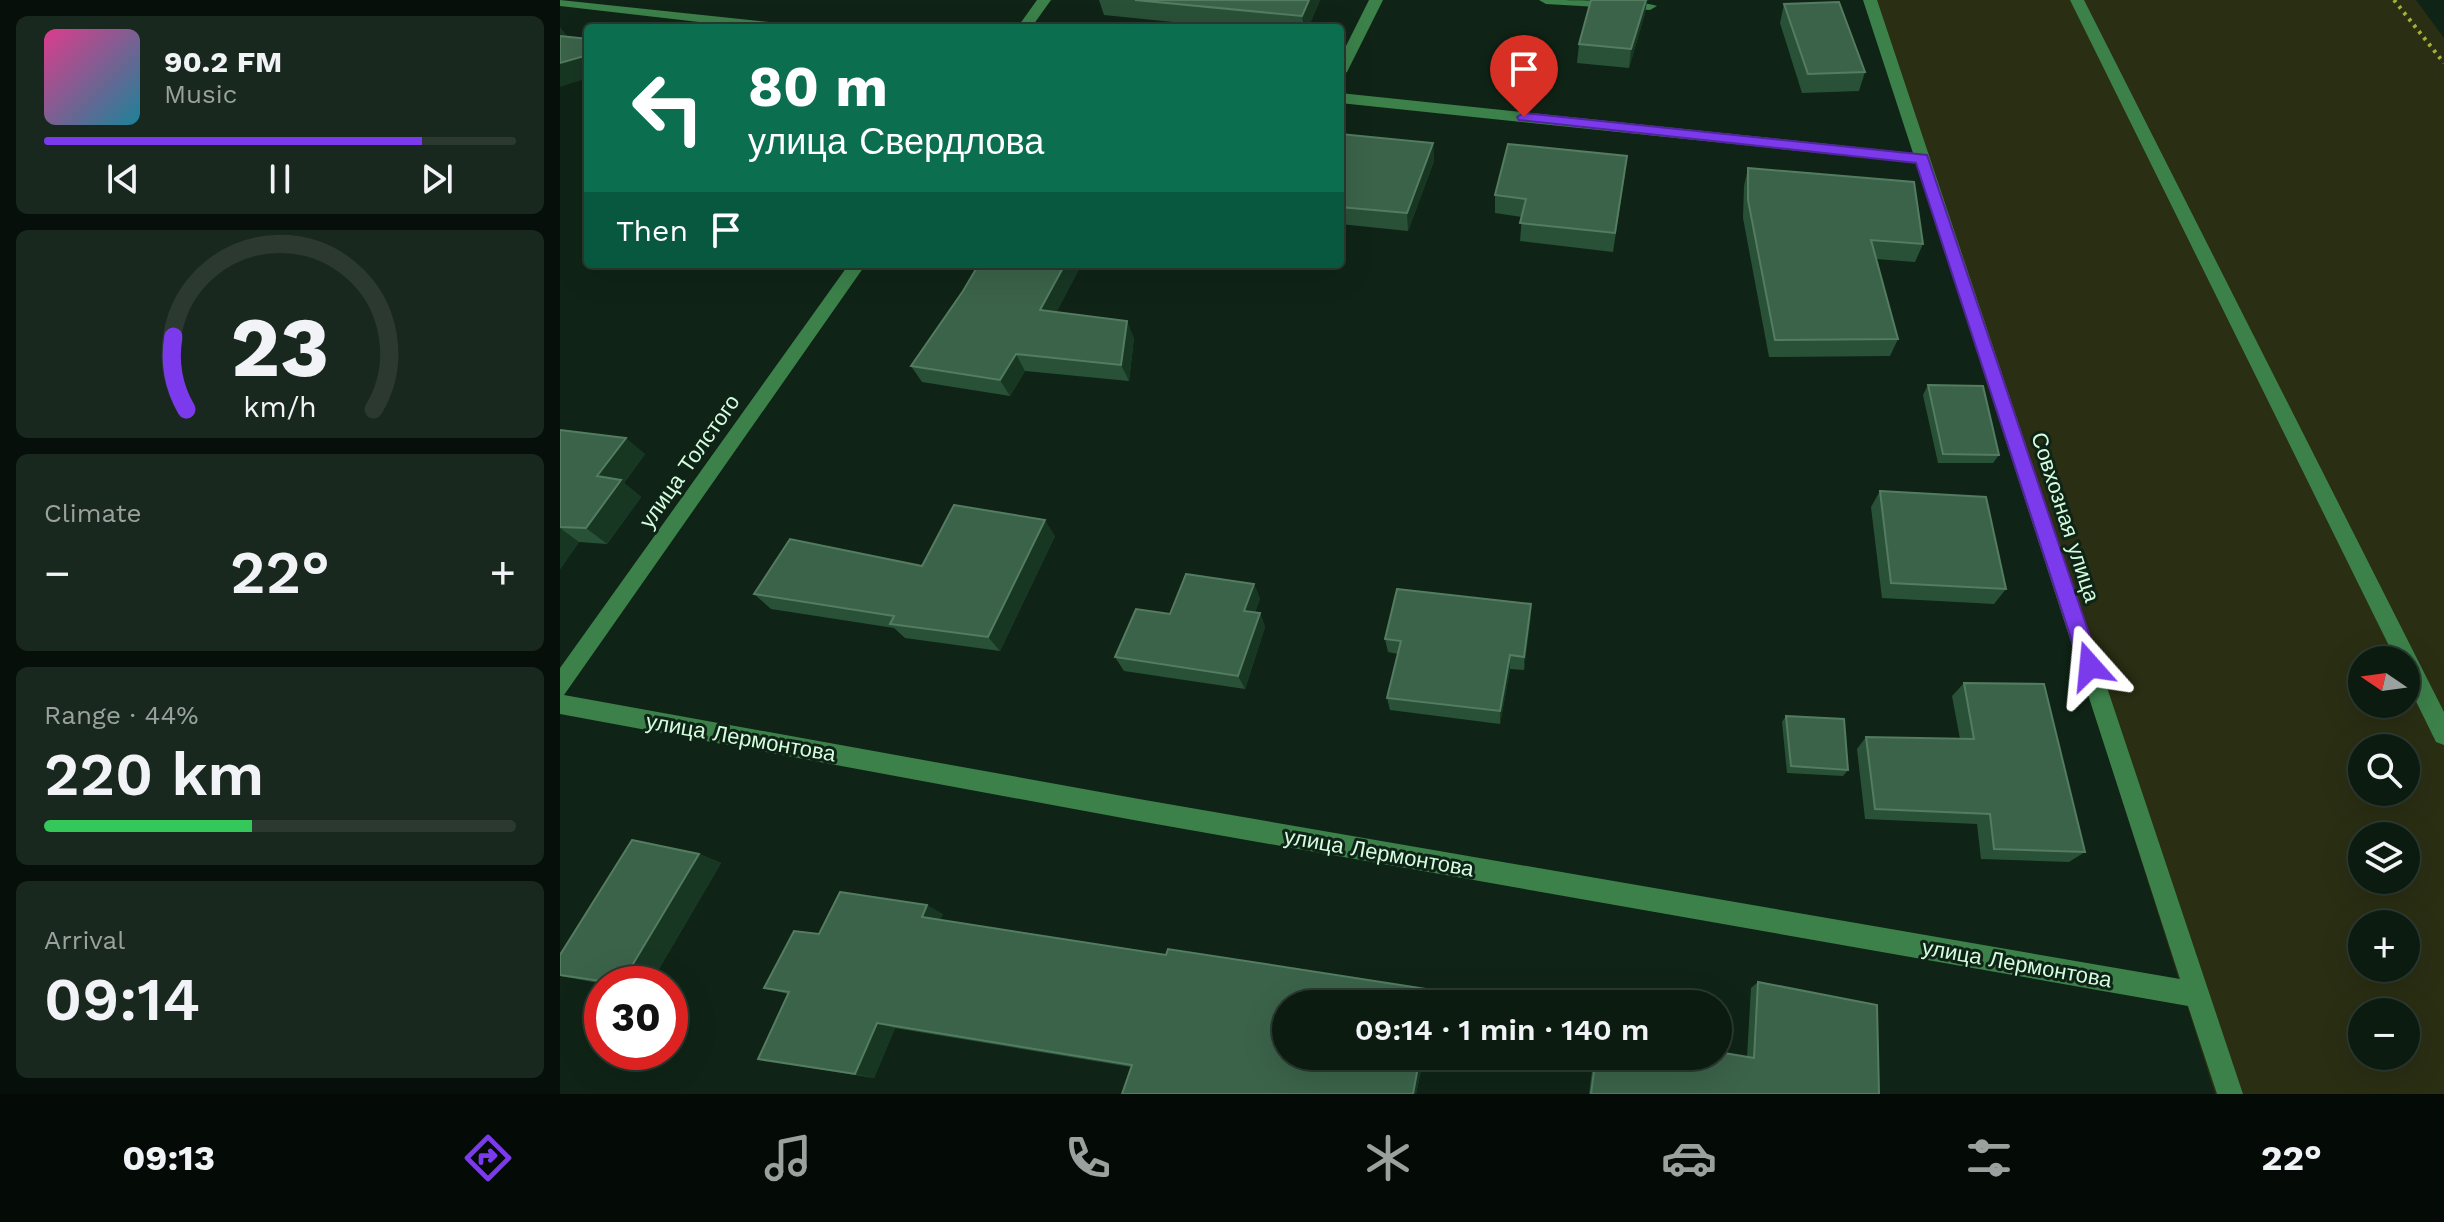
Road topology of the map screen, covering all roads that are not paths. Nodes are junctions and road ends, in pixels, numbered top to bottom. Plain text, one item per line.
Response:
1 (1044, 0) edge
2 (1376, 0) edge
3 (1546, 0) edge
4 (1870, 0) edge
5 (2077, 0) edge
6 (560, 2) edge
7 (620, 4) edge
8 (1650, 6) dead end
9 (759, 24) edge
10 (1027, 24) edge
11 (1344, 64) edge
12 (1344, 98) edge
13 (1922, 159) junction
14 (855, 268) edge
15 (560, 686) edge
16 (560, 704) edge
17 (2444, 735) edge
18 (2199, 995) junction
19 (2230, 1094) edge

1 - 10 street
2 - 11 street
3 - 8 street
4 - 13 street, Совхозная улица
5 - 17 street
6 - 7 street
7 - 9 street
12 - 13 street
13 - 18 street, Совхозная улица
14 - 15 street, улица Толстого
16 - 18 street, улица Лермонтова
18 - 19 street, Совхозная улица

